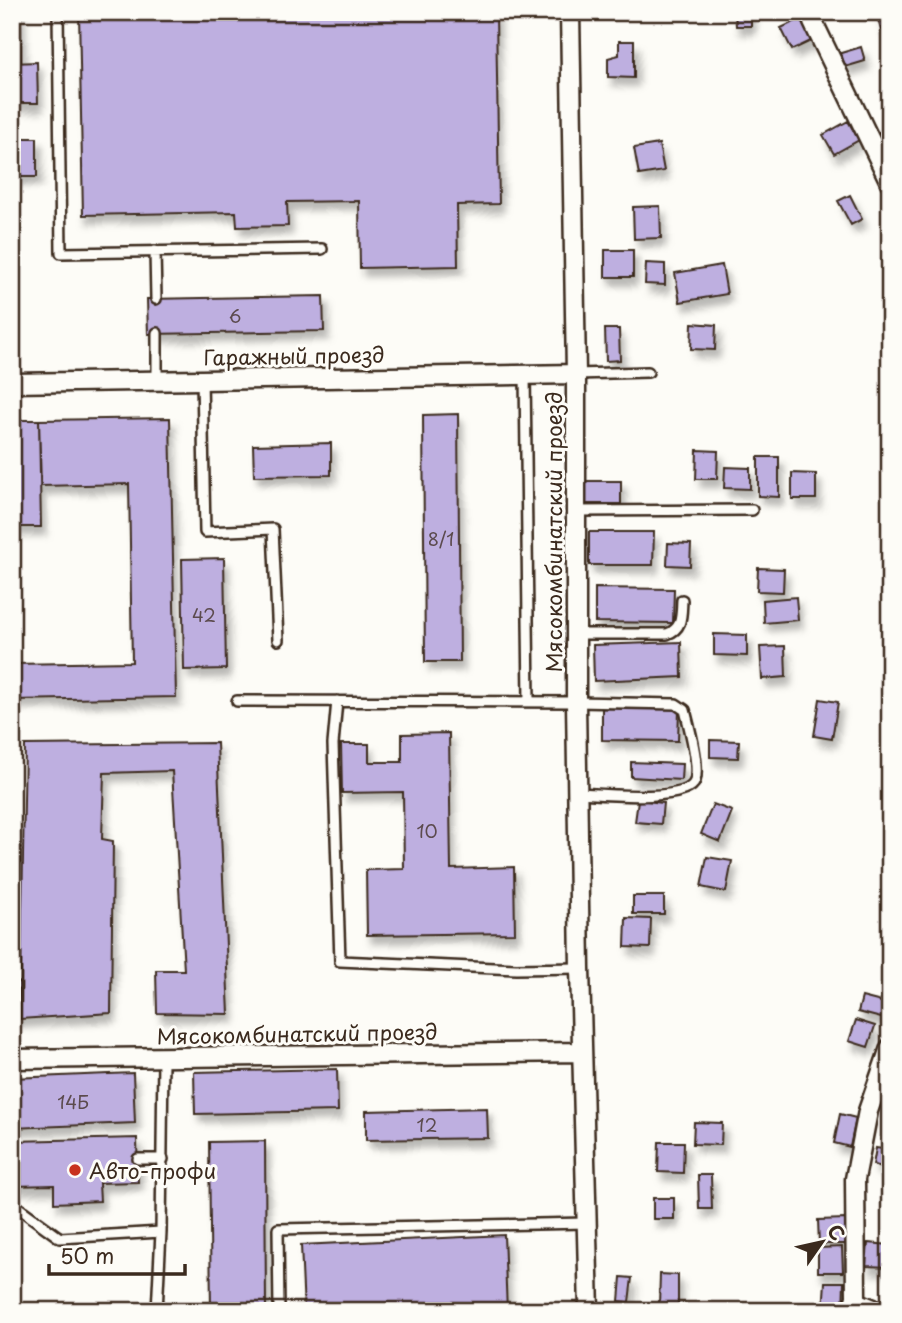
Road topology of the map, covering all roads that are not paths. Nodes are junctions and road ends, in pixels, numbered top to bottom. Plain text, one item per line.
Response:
1 (58, 12) edge
2 (570, 12) edge
3 (811, 12) edge
4 (890, 182) edge
5 (322, 249) dead end
6 (155, 251) junction
7 (156, 299) dead end
8 (157, 333) dead end
9 (648, 372) dead end
10 (526, 374) junction
11 (576, 374) junction
12 (157, 379) junction
13 (202, 379) junction
14 (12, 383) edge
15 (752, 510) dead end
16 (576, 511) junction
17 (682, 600) dead end
18 (576, 634) junction
19 (278, 640) dead end
20 (237, 701) dead end
21 (337, 701) junction
22 (529, 701) junction
23 (576, 702) junction
24 (578, 793) junction
25 (580, 968) junction
26 (890, 1048) edge
27 (582, 1052) junction
28 (163, 1057) junction
29 (12, 1059) edge
30 (138, 1159) dead end
31 (163, 1159) junction
32 (12, 1203) edge
33 (587, 1223) junction
34 (161, 1232) junction
35 (854, 1304) edge
36 (157, 1311) edge
37 (279, 1311) edge
38 (589, 1311) edge
39 (890, 1311) edge

1 - 6 lane
2 - 11 street, Мясокомбинатский проезд
3 - 4 street
5 - 6 lane
6 - 7 lane
8 - 12 lane
9 - 11 lane
10 - 11 street, Гаражный проезд
10 - 13 street, Гаражный проезд
10 - 22 lane
11 - 16 street, Мясокомбинатский проезд
12 - 13 street, Гаражный проезд
12 - 14 street, Гаражный проезд
13 - 19 lane
15 - 16 lane
16 - 18 street, Мясокомбинатский проезд
17 - 18 lane
18 - 23 street, Мясокомбинатский проезд
20 - 21 lane
21 - 22 lane
21 - 25 lane
22 - 23 lane
23 - 24 street, Мясокомбинатский проезд
23 - 24 lane
24 - 25 street, Мясокомбинатский проезд
25 - 27 street, Мясокомбинатский проезд
26 - 35 street
27 - 28 street, Мясокомбинатский проезд
27 - 33 street, Мясокомбинатский проезд
28 - 29 street, Мясокомбинатский проезд
28 - 31 lane
30 - 31 lane
31 - 34 lane
32 - 34 lane
33 - 37 lane
33 - 38 street, Мясокомбинатский проезд
34 - 36 lane
35 - 39 lane

